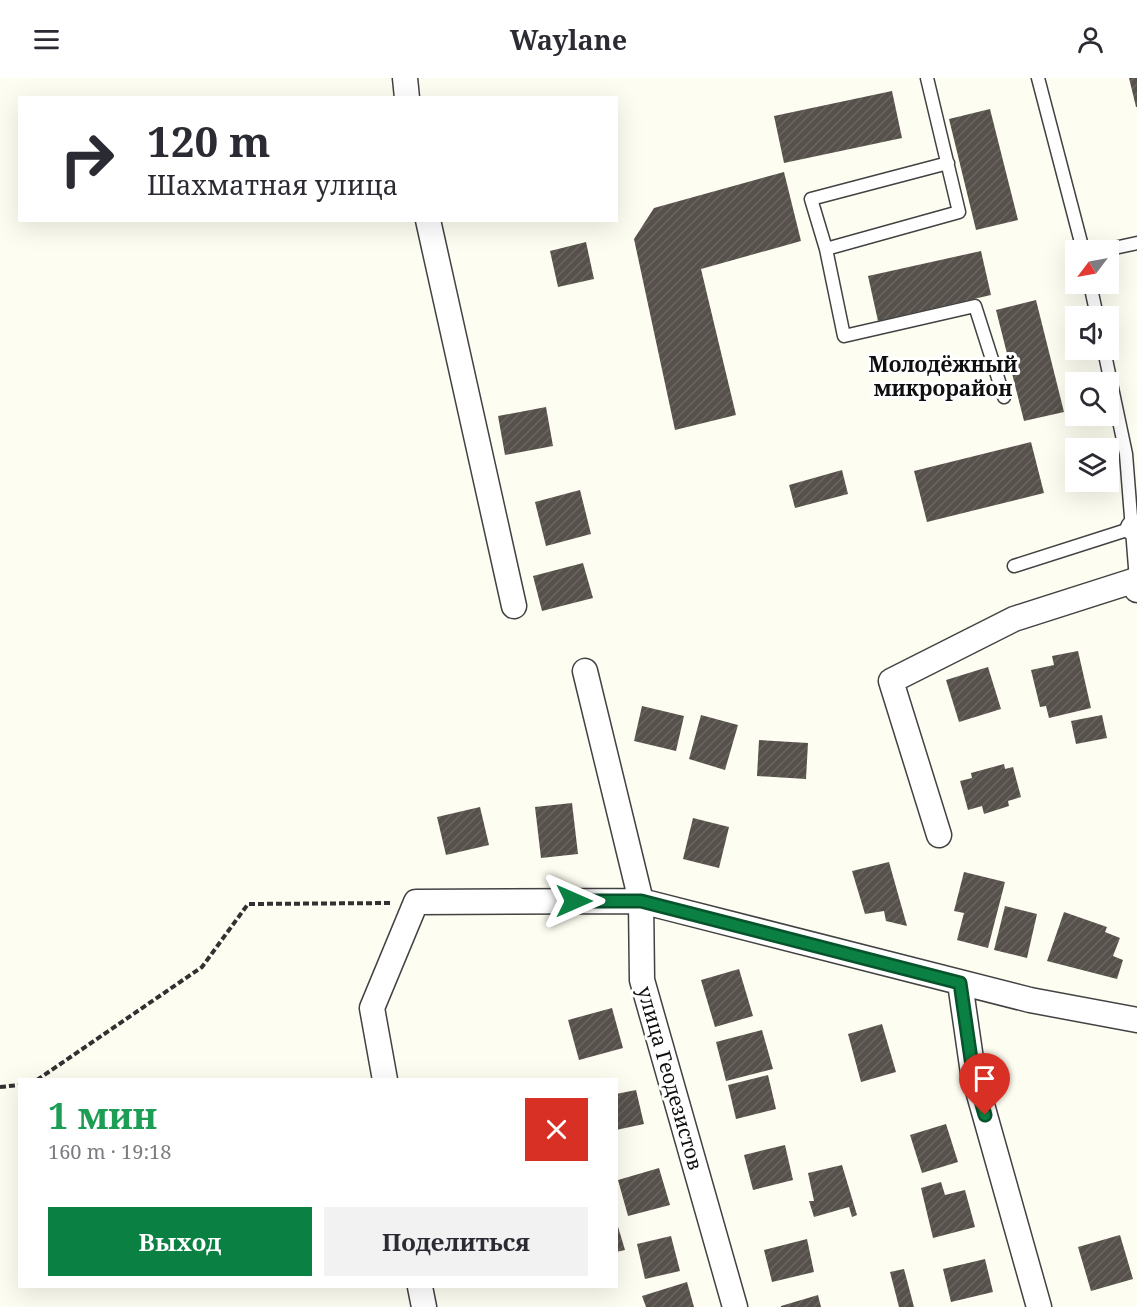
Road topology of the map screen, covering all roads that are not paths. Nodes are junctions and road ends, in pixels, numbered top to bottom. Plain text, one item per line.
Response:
1 (405, 78) edge
2 (927, 78) edge
3 (1038, 78) edge
4 (406, 96) edge
5 (948, 163) junction
6 (428, 222) edge
7 (1080, 240) edge
8 (1137, 243) edge
9 (1119, 247) edge
10 (826, 249) junction
11 (1106, 360) edge
12 (1004, 396) dead end
13 (1135, 528) edge
14 (1014, 566) dead end
15 (1137, 585) edge
16 (514, 606) dead end
17 (585, 671) dead end
18 (939, 834) dead end
19 (641, 901) junction
20 (960, 983) junction
21 (1137, 1020) edge
22 (385, 1078) edge
23 (420, 1288) edge
24 (424, 1307) edge
25 (735, 1307) edge
26 (1039, 1307) edge

1 - 4 street
2 - 5 lane
3 - 7 lane
5 - 10 lane
5 - 10 lane
6 - 16 street
8 - 9 lane
10 - 12 lane
11 - 13 lane
13 - 14 lane
13 - 15 lane
15 - 18 street
17 - 19 street, улица Геодезистов
19 - 20 street
19 - 22 street
19 - 25 street, улица Геодезистов
20 - 21 street
20 - 26 street
23 - 24 street

